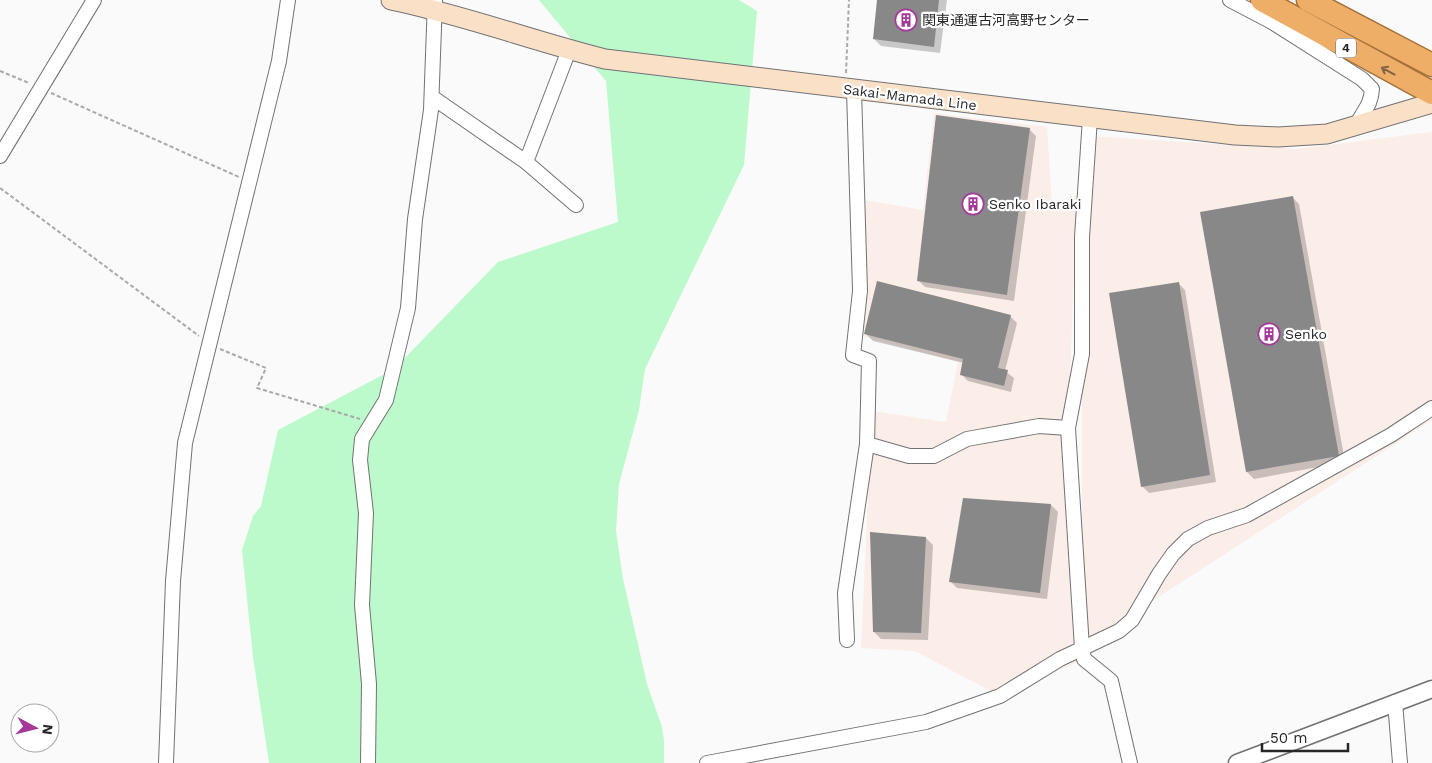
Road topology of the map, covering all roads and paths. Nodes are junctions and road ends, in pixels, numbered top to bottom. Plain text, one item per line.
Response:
1 (94, 0) edge
2 (288, 0) edge
3 (391, 0) edge
4 (849, 0) edge
5 (1230, 0) edge
6 (1262, 0) edge
7 (1308, 0) edge
8 (434, 4) edge
9 (570, 50) junction
10 (1432, 65) edge
11 (0, 71) edge
12 (42, 89) junction
13 (850, 89) junction
14 (1432, 92) edge
15 (432, 97) junction
16 (1432, 103) edge
17 (1090, 118) junction
18 (1356, 126) junction
19 (0, 156) edge
20 (526, 162) junction
21 (250, 182) junction
22 (0, 188) edge
23 (576, 205) dead end
24 (210, 344) junction
25 (1432, 408) edge
26 (372, 420) junction
27 (1068, 428) junction
28 (867, 444) junction
29 (847, 640) dead end
30 (1082, 648) junction
31 (1432, 688) edge
32 (1395, 702) junction
33 (166, 763) edge
34 (368, 763) edge
35 (707, 763) edge
36 (1130, 763) edge
37 (1237, 763) edge
38 (1400, 763) edge

1 - 12 street
2 - 21 street
3 - 8 main road, Sakai-Mamada Line
4 - 13 path
5 - 18 street
14 -> 6 highway, 4
7 - 10 highway, 4
8 - 9 main road, Sakai-Mamada Line
8 - 15 street
9 - 13 main road, Sakai-Mamada Line
9 - 20 street
11 - 12 path
12 - 19 street
12 - 21 path
13 - 17 main road, Sakai-Mamada Line
13 - 28 street
15 - 20 street
15 - 26 street
16 - 18 main road, Sakai-Mamada Line
17 - 18 main road, Sakai-Mamada Line
17 - 27 street
20 - 23 street
21 - 24 street
22 - 24 path
24 - 26 path
24 - 33 street
25 - 30 street
26 - 34 street
27 - 28 street
27 - 30 street
28 - 29 street
30 - 35 street
30 - 36 street
31 - 32 street
32 - 37 street
32 - 38 street

